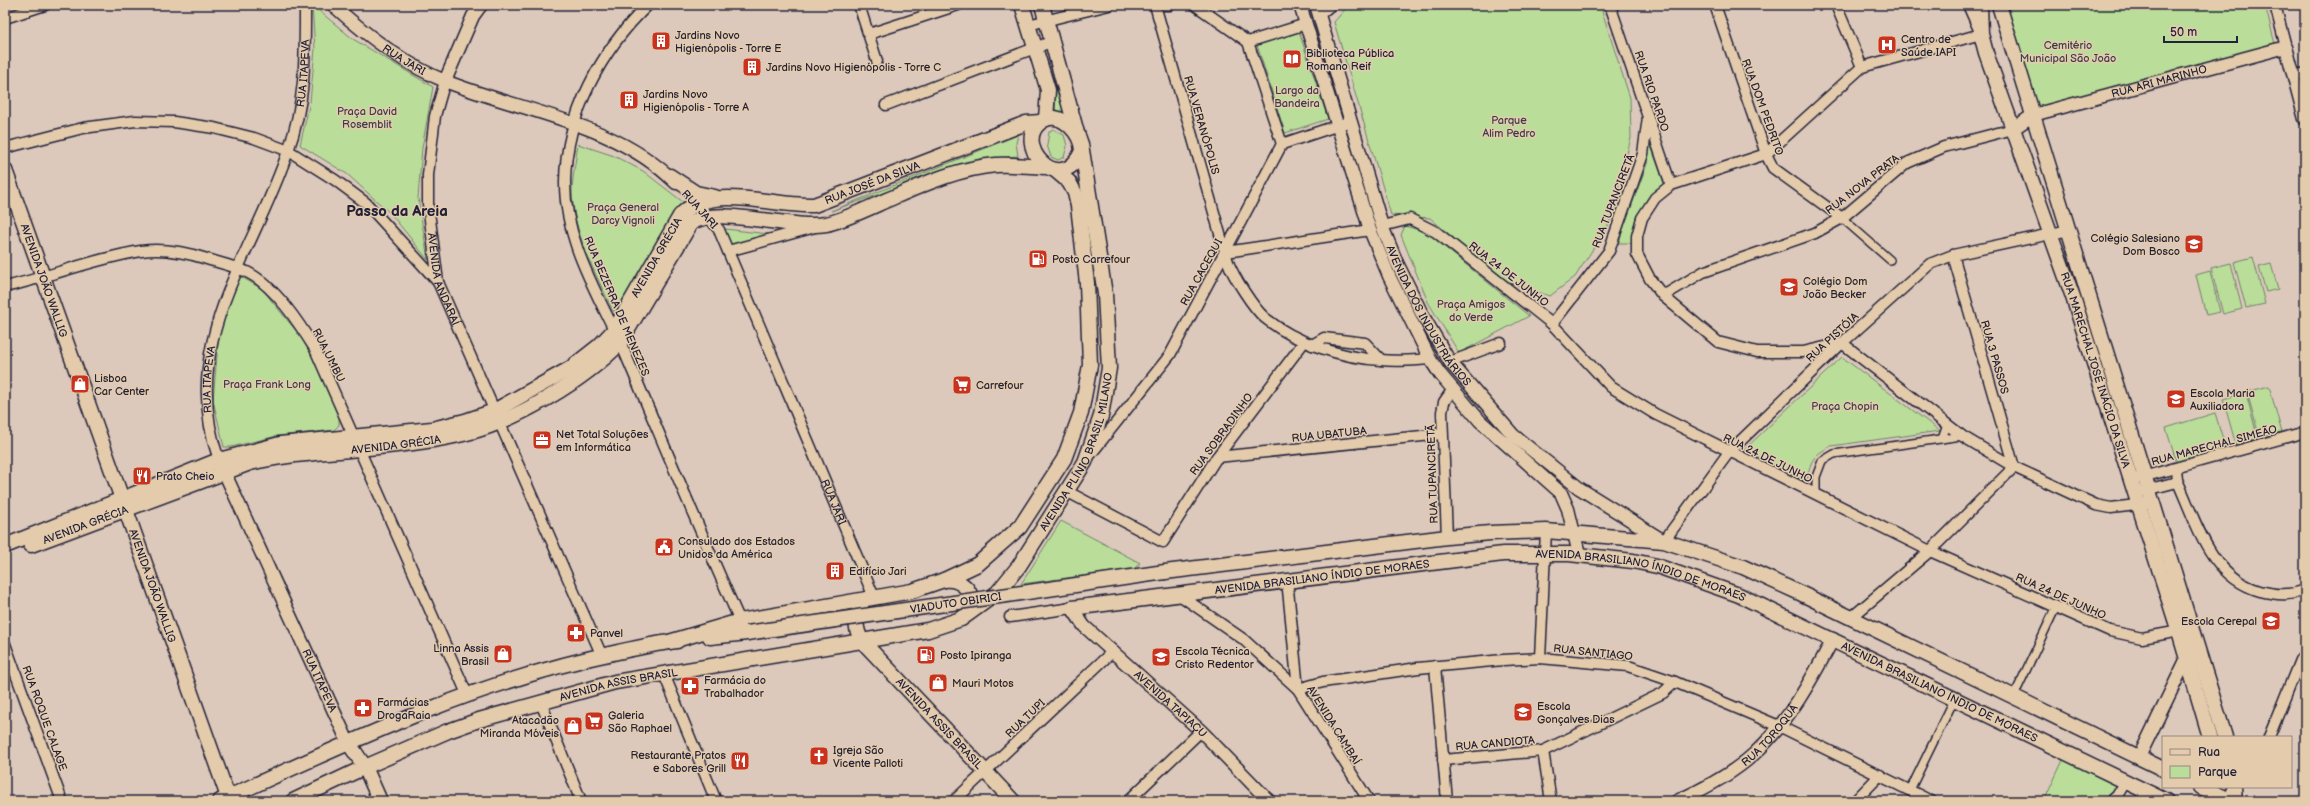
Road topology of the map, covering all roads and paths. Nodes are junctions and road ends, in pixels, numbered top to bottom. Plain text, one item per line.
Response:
1 (45, 5) edge
2 (305, 5) edge
3 (333, 5) edge
4 (481, 5) edge
5 (648, 5) edge
6 (859, 5) edge
7 (958, 5) edge
8 (1022, 5) edge
9 (1042, 5) edge
10 (1110, 5) edge
11 (1155, 5) edge
12 (1164, 5) edge
13 (1170, 5) edge
14 (1195, 5) edge
15 (1300, 5) edge
16 (1331, 5) edge
17 (1610, 5) edge
18 (1715, 5) edge
19 (1836, 5) edge
20 (1968, 5) edge
21 (1980, 5) edge
22 (1988, 5) edge
23 (1999, 5) edge
24 (2275, 5) edge
25 (1317, 10) edge
26 (5, 18) edge
27 (1047, 20) junction
28 (1306, 24) junction
29 (1028, 25) junction
30 (868, 34) junction
31 (1981, 34) junction
32 (1052, 41) junction
33 (1248, 42) junction
34 (2286, 47) junction
35 (1036, 49) junction
36 (877, 61) dead end
37 (1862, 67) junction
38 (2299, 75) edge
39 (445, 81) junction
40 (886, 105) dead end
41 (2033, 115) junction
42 (1648, 117) junction
43 (2305, 119) edge
44 (1043, 120) junction
45 (1351, 121) junction
46 (573, 124) junction
47 (1338, 126) junction
48 (2013, 129) junction
49 (1077, 135) junction
50 (1282, 144) junction
51 (5, 148) edge
52 (288, 151) junction
53 (1082, 151) junction
54 (1766, 154) junction
55 (1050, 168) junction
56 (5, 170) edge
57 (670, 176) junction
58 (1670, 185) junction
59 (717, 198) junction
60 (697, 203) junction
61 (709, 217) junction
62 (1842, 218) junction
63 (828, 224) junction
64 (1382, 226) junction
65 (1370, 230) junction
66 (2068, 230) junction
67 (2050, 235) junction
68 (1392, 250) junction
69 (728, 251) junction
70 (1226, 252) junction
71 (1380, 254) junction
72 (1953, 255) junction
73 (1890, 260) dead end
74 (237, 267) junction
75 (44, 278) junction
76 (438, 282) junction
77 (5, 287) edge
78 (1663, 296) junction
79 (1552, 324) junction
80 (2099, 327) junction
81 (615, 329) junction
82 (2084, 332) junction
83 (620, 343) junction
84 (1501, 343) dead end
85 (1842, 343) junction
86 (1308, 344) junction
87 (1430, 359) junction
88 (1381, 360) junction
89 (1450, 362) junction
90 (1465, 382) junction
91 (1453, 390) junction
92 (497, 416) junction
93 (1947, 425) junction
94 (2305, 432) edge
95 (1442, 434) junction
96 (1962, 436) junction
97 (1942, 439) junction
98 (355, 443) junction
99 (1729, 452) junction
100 (1217, 457) junction
101 (1085, 462) junction
102 (222, 466) junction
103 (2014, 467) junction
104 (2176, 469) junction
105 (2177, 480) junction
106 (1066, 491) junction
107 (2143, 494) junction
108 (1816, 495) junction
109 (125, 504) junction
110 (1546, 531) junction
111 (1574, 532) junction
112 (1447, 537) junction
113 (1664, 541) junction
114 (5, 546) edge
115 (1930, 551) junction
116 (1544, 552) junction
117 (1579, 554) junction
118 (5, 555) edge
119 (1165, 572) joint
120 (944, 580) junction
121 (1287, 580) junction
122 (2305, 590) edge
123 (1178, 594) junction
124 (874, 597) junction
125 (2056, 607) junction
126 (1072, 608) junction
127 (1010, 617) dead end
128 (1852, 617) junction
129 (961, 619) junction
130 (744, 627) junction
131 (2184, 630) junction
132 (1833, 639) junction
133 (862, 641) junction
134 (5, 644) edge
135 (1112, 652) junction
136 (602, 656) junction
137 (2305, 656) edge
138 (1540, 658) junction
139 (2187, 658) junction
140 (1435, 666) junction
141 (664, 674) junction
142 (1676, 682) junction
143 (1298, 689) junction
144 (467, 694) junction
145 (2014, 696) junction
146 (1955, 698) junction
147 (541, 703) junction
148 (1779, 726) junction
149 (1200, 731) junction
150 (2210, 736) edge
151 (2225, 736) edge
152 (2269, 736) edge
153 (348, 742) junction
154 (1543, 751) junction
155 (2139, 757) junction
156 (1443, 760) junction
157 (365, 767) junction
158 (2162, 768) edge
159 (986, 772) junction
160 (1880, 775) junction
161 (2126, 780) junction
162 (2203, 788) edge
163 (2234, 788) edge
164 (1910, 790) junction
165 (2218, 794) edge
166 (224, 799) edge
167 (62, 801) edge
168 (293, 801) edge
169 (380, 801) edge
170 (581, 801) edge
171 (716, 801) edge
172 (954, 801) edge
173 (1013, 801) edge
174 (1128, 801) edge
175 (1269, 801) edge
176 (1369, 801) edge
177 (1447, 801) edge
178 (1551, 801) edge
179 (1677, 801) edge
180 (1855, 801) edge
181 (1931, 801) edge
182 (2111, 801) edge
183 (2166, 801) edge
184 (2234, 801) edge

1 - 26 street
2 - 52 street, RUA ITAPEVA
3 - 39 street, RUA JARI
4 - 39 street, AVENIDA ANDARAÍ
5 - 46 street, RUA BEZERRA DE MENEZES
6 - 30 street
7 - 30 street
8 - 29 main road
9 - 27 main road
10 - 27 street
11 - 70 street, RUA VERANÓPOLIS
12 - 13 street
14 - 33 street
15 - 28 street, AVENIDA DOS INDUSTRIÁRIOS
16 - 25 street
17 - 42 street, RUA RIO PARDO
18 - 54 street, RUA DOM PEDRITO
19 - 37 street
20 - 31 street
21 - 31 main road, RUA MARECHAL JOSÉ INÁCIO DA SILVA
22 - 31 main road
23 - 41 main road, RUA MARECHAL JOSÉ INÁCIO DA SILVA
24 - 34 street
25 - 45 street, AVENIDA DOS INDUSTRIÁRIOS
27 - 29 street
27 - 32 main road
28 - 33 street
28 - 47 street, AVENIDA DOS INDUSTRIÁRIOS
29 - 35 main road
30 - 36 street
31 - 37 street
31 - 48 main road, RUA MARECHAL JOSÉ INÁCIO DA SILVA
32 - 35 street
32 - 49 main road
33 - 50 street
34 - 38 street
34 - 41 street, RUA ARI MARINHO
35 - 40 street
35 - 44 main road
37 - 54 street
38 - 43 street
39 - 46 street, RUA JARI
39 - 76 street, AVENIDA ANDARAÍ
41 - 48 street, RUA ARI MARINHO
41 - 66 main road, RUA MARECHAL JOSÉ INÁCIO DA SILVA
42 - 58 street, RUA RIO PARDO
42 - 79 street, RUA TUPANCIRETÃ
44 - 49 main road
44 - 55 main road
44 - 59 main road, RUA JOSÉ DA SILVA
45 - 47 street
45 - 64 street, AVENIDA DOS INDUSTRIÁRIOS
46 - 57 street, RUA JARI
46 - 81 street, RUA BEZERRA DE MENEZES
47 - 50 street
47 - 65 street, AVENIDA DOS INDUSTRIÁRIOS
48 - 62 street, RUA NOVA PRATA
48 - 67 main road, RUA MARECHAL JOSÉ INÁCIO DA SILVA
49 - 53 main road
50 - 70 street, RUA CACEQUI
51 - 52 street
52 - 74 street, RUA ITAPEVA
52 - 76 street
53 - 55 main road
53 - 101 main road, AVENIDA PLÍNIO BRASIL MILANO
54 - 58 street
54 - 62 street, RUA DOM PEDRITO
55 - 63 main road, RUA JOSÉ DA SILVA
55 - 120 main road, AVENIDA PLÍNIO BRASIL MILANO
56 - 75 main road, AVENIDA JOÃO WALLIG
57 - 59 main road
57 - 60 street, RUA JARI
58 - 78 street
59 - 60 main road, RUA JOSÉ DA SILVA
60 - 61 street, RUA JARI
60 - 81 main road, AVENIDA GRÉCIA
61 - 63 main road, RUA JOSÉ DA SILVA
61 - 69 street, RUA JARI
61 - 83 main road, AVENIDA GRÉCIA
62 - 73 street, RUA DOM PEDRITO
62 - 78 street, RUA NOVA PRATA
63 - 69 street, RUA JOSÉ DA SILVA
64 - 68 street, AVENIDA DOS INDUSTRIÁRIOS
64 - 79 street, RUA 24 DE JUNHO
65 - 70 street
65 - 71 street, AVENIDA DOS INDUSTRIÁRIOS
66 - 67 street, RUA PISTÓIA
66 - 80 main road, RUA MARECHAL JOSÉ INÁCIO DA SILVA
67 - 72 street, RUA PISTÓIA
67 - 82 main road, RUA MARECHAL JOSÉ INÁCIO DA SILVA
68 - 71 street
68 - 89 street, AVENIDA DOS INDUSTRIÁRIOS
69 - 124 street, RUA JARI
70 - 86 street
70 - 101 street, RUA CACEQUI
71 - 87 street, AVENIDA DOS INDUSTRIÁRIOS
72 - 85 street, RUA PISTÓIA
72 - 103 street, RUA 3 PASSOS
74 - 75 street, RUA UMBU
74 - 98 street, RUA UMBU
74 - 102 street, RUA ITAPEVA
75 - 77 street, RUA UMBU
75 - 109 main road, AVENIDA JOÃO WALLIG
76 - 92 street, AVENIDA ANDARAÍ
78 - 85 street
79 - 99 street, RUA 24 DE JUNHO
80 - 82 main road
80 - 107 main road, RUA MARECHAL JOSÉ INÁCIO DA SILVA
81 - 83 street, RUA BEZERRA DE MENEZES
81 - 92 main road, AVENIDA GRÉCIA
82 - 107 main road, RUA MARECHAL JOSÉ INÁCIO DA SILVA
83 - 92 main road, AVENIDA GRÉCIA
83 - 130 street, RUA BEZERRA DE MENEZES
84 - 89 street
85 - 93 street
85 - 99 street, RUA PISTÓIA
86 - 88 street
86 - 88 street
86 - 100 street, RUA SOBRADINHO
87 - 88 street
87 - 91 street, AVENIDA DOS INDUSTRIÁRIOS
89 - 90 street, AVENIDA DOS INDUSTRIÁRIOS
90 - 91 street
90 - 113 street, AVENIDA DOS INDUSTRIÁRIOS
91 - 95 street, RUA TUPANCIRETÃ
91 - 111 street, AVENIDA DOS INDUSTRIÁRIOS
92 - 98 main road, AVENIDA GRÉCIA
92 - 136 street, AVENIDA ANDARAÍ
93 - 96 street
93 - 97 street
94 - 104 street, RUA MARECHAL SIMEÃO
95 - 100 street, RUA UBATUBA
95 - 112 street, RUA TUPANCIRETÃ
96 - 97 street
96 - 103 street
97 - 108 street
98 - 102 main road, AVENIDA GRÉCIA
98 - 144 street, RUA UMBU
99 - 108 street, RUA 24 DE JUNHO
99 - 113 street, RUA PISTÓIA
100 - 106 street, RUA SOBRADINHO
101 - 106 main road, AVENIDA PLÍNIO BRASIL MILANO
102 - 109 main road, AVENIDA GRÉCIA
102 - 153 street, RUA ITAPEVA
103 - 107 street
103 - 115 street
104 - 105 street
104 - 107 street, RUA MARECHAL SIMEÃO
105 - 107 street
105 - 122 street
106 - 129 main road, AVENIDA PLÍNIO BRASIL MILANO
107 - 131 main road, RUA MARECHAL JOSÉ INÁCIO DA SILVA
108 - 115 street, RUA 24 DE JUNHO
109 - 114 main road, AVENIDA GRÉCIA
109 - 118 main road, AVENIDA GRÉCIA
109 - 166 main road, AVENIDA JOÃO WALLIG
110 - 111 main road, AVENIDA BRASILIANO ÍNDIO DE MORAES
110 - 112 main road, AVENIDA BRASILIANO ÍNDIO DE MORAES
110 - 116 street
111 - 113 main road, AVENIDA BRASILIANO ÍNDIO DE MORAES
111 - 117 street, AVENIDA DOS INDUSTRIÁRIOS
112 - 119 main road, AVENIDA BRASILIANO ÍNDIO DE MORAES
113 - 128 main road, AVENIDA BRASILIANO ÍNDIO DE MORAES
115 - 125 street, RUA 24 DE JUNHO
115 - 128 street
116 - 117 main road, AVENIDA BRASILIANO ÍNDIO DE MORAES
116 - 121 main road, AVENIDA BRASILIANO ÍNDIO DE MORAES
116 - 138 street
117 - 132 main road, AVENIDA BRASILIANO ÍNDIO DE MORAES
119 - 130 main road, VIADUTO OBIRICI, bridge
120 - 124 main road, AVENIDA PLÍNIO BRASIL MILANO
120 - 129 main road
121 - 123 main road, AVENIDA BRASILIANO ÍNDIO DE MORAES
121 - 143 street
123 - 126 main road, AVENIDA BRASILIANO ÍNDIO DE MORAES
123 - 143 street, AVENIDA CAMBAÍ
124 - 130 main road
124 - 133 main road
125 - 131 street, RUA 24 DE JUNHO
125 - 145 street
126 - 127 street
126 - 135 street, AVENIDA TAPIAÇU
128 - 145 main road, AVENIDA BRASILIANO ÍNDIO DE MORAES
129 - 133 main road, AVENIDA PLÍNIO BRASIL MILANO
130 - 136 main road
131 - 139 main road, RUA MARECHAL JOSÉ INÁCIO DA SILVA
131 - 151 main road, RUA MARECHAL JOSÉ INÁCIO DA SILVA
132 - 146 main road, AVENIDA BRASILIANO ÍNDIO DE MORAES
132 - 148 street, RUA TOROQUÁ
133 - 141 main road, AVENIDA ASSIS BRASIL
133 - 159 main road, AVENIDA ASSIS BRASIL
134 - 167 street, RUA ROQUE CALAGE
135 - 149 street, AVENIDA TAPIAÇU
135 - 159 street, RUA TUPI
136 - 144 main road
137 - 152 street
138 - 140 street, RUA SANTIAGO
138 - 142 street, RUA SANTIAGO
139 - 150 main road, RUA MARECHAL JOSÉ INÁCIO DA SILVA
139 - 155 street
140 - 143 street, RUA SANTIAGO
140 - 156 street
141 - 147 main road, AVENIDA ASSIS BRASIL
141 - 171 street
142 - 148 street, RUA SANTIAGO
142 - 154 street, RUA CANDIOTA
143 - 176 street, AVENIDA CAMBAÍ
144 - 153 main road
145 - 155 main road, AVENIDA BRASILIANO ÍNDIO DE MORAES
146 - 161 main road, AVENIDA BRASILIANO ÍNDIO DE MORAES
146 - 164 street
147 - 157 main road, AVENIDA ASSIS BRASIL
147 - 170 street
148 - 160 street, RUA SANTIAGO
148 - 179 street, RUA TOROQUÁ
149 - 174 street
149 - 175 street, AVENIDA TAPIAÇU
153 - 157 main road
153 - 166 main road
154 - 156 street, RUA CANDIOTA
154 - 178 street
155 - 158 main road, AVENIDA BRASILIANO ÍNDIO DE MORAES
156 - 177 street
157 - 168 main road, AVENIDA ASSIS BRASIL
157 - 169 main road
159 - 172 street, RUA TUPI
159 - 173 main road, AVENIDA ASSIS BRASIL
160 - 164 street, RUA SANTIAGO
160 - 180 street
161 - 182 street
161 - 183 main road, AVENIDA BRASILIANO ÍNDIO DE MORAES
162 - 165 main road
163 - 184 main road
164 - 181 street, RUA SANTIAGO
165 - 184 main road

